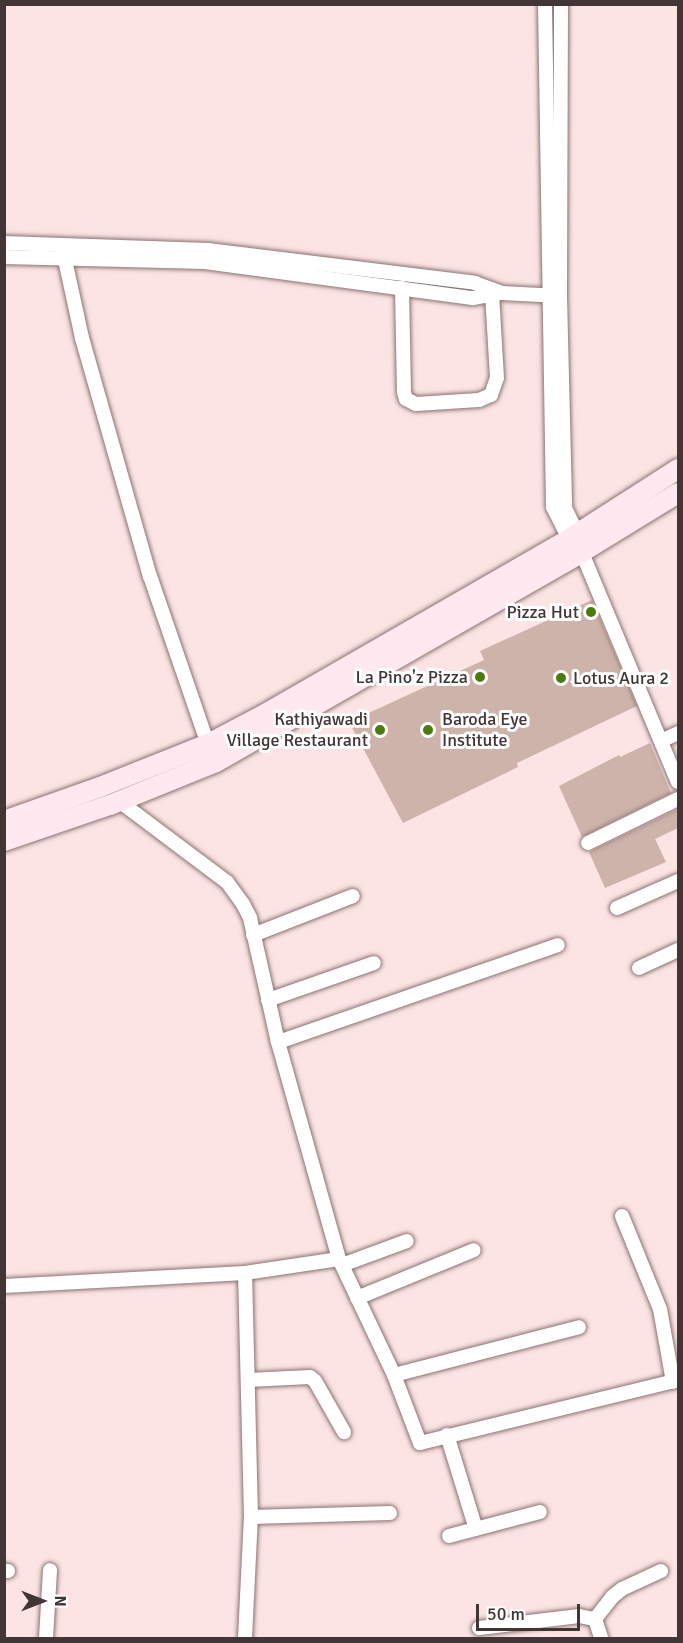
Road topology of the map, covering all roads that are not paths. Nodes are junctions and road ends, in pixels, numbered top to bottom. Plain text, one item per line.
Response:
1 (545, 4) edge
2 (561, 4) edge
3 (4, 243) edge
4 (63, 252) junction
5 (4, 257) edge
6 (402, 288) junction
7 (497, 294) junction
8 (554, 296) junction
9 (678, 469) edge
10 (678, 493) edge
11 (578, 546) junction
12 (678, 733) edge
13 (661, 741) junction
14 (208, 744) junction
15 (678, 782) edge
16 (678, 799) edge
17 (119, 801) junction
18 (4, 821) edge
19 (4, 841) edge
20 (588, 843) dead end
21 (678, 881) edge
22 (353, 896) dead end
23 (617, 908) dead end
24 (254, 935) junction
25 (558, 945) dead end
26 (678, 950) edge
27 (374, 963) dead end
28 (639, 968) dead end
29 (268, 1000) junction
30 (278, 1042) junction
31 (622, 1216) dead end
32 (407, 1242) dead end
33 (474, 1250) dead end
34 (340, 1262) junction
35 (245, 1273) junction
36 (4, 1286) edge
37 (357, 1298) junction
38 (579, 1328) dead end
39 (394, 1375) junction
40 (248, 1380) junction
41 (676, 1381) edge
42 (344, 1432) dead end
43 (447, 1435) junction
44 (540, 1512) dead end
45 (390, 1513) dead end
46 (251, 1517) junction
47 (476, 1529) junction
48 (449, 1536) dead end
49 (50, 1570) dead end
50 (661, 1572) dead end
51 (595, 1619) junction
52 (479, 1628) dead end
53 (46, 1638) edge
54 (245, 1638) edge
55 (601, 1638) edge

1 - 8 street
2 - 8 street
3 - 4 street
4 - 5 street
4 - 6 street
4 - 7 street
4 - 14 street
6 - 7 street
6 - 7 street
7 - 8 street
8 - 11 street
9 - 11 main road
10 - 11 main road
11 - 13 street
11 - 14 main road
11 - 17 main road
12 - 13 street
13 - 15 street
14 - 18 main road
16 - 20 street
17 - 19 main road
17 - 24 street
21 - 23 street
22 - 24 street
24 - 29 street
25 - 30 street
26 - 28 street
27 - 29 street
29 - 30 street
30 - 34 street
31 - 41 street
32 - 34 street
33 - 37 street
34 - 35 street
34 - 37 street
35 - 36 street
35 - 40 street
37 - 39 street
38 - 39 street
39 - 43 street
40 - 42 street
40 - 46 street
41 - 43 street
43 - 47 street
44 - 47 street
45 - 46 street
46 - 54 street
47 - 48 street
49 - 53 street
50 - 51 street
51 - 52 street
51 - 55 street

